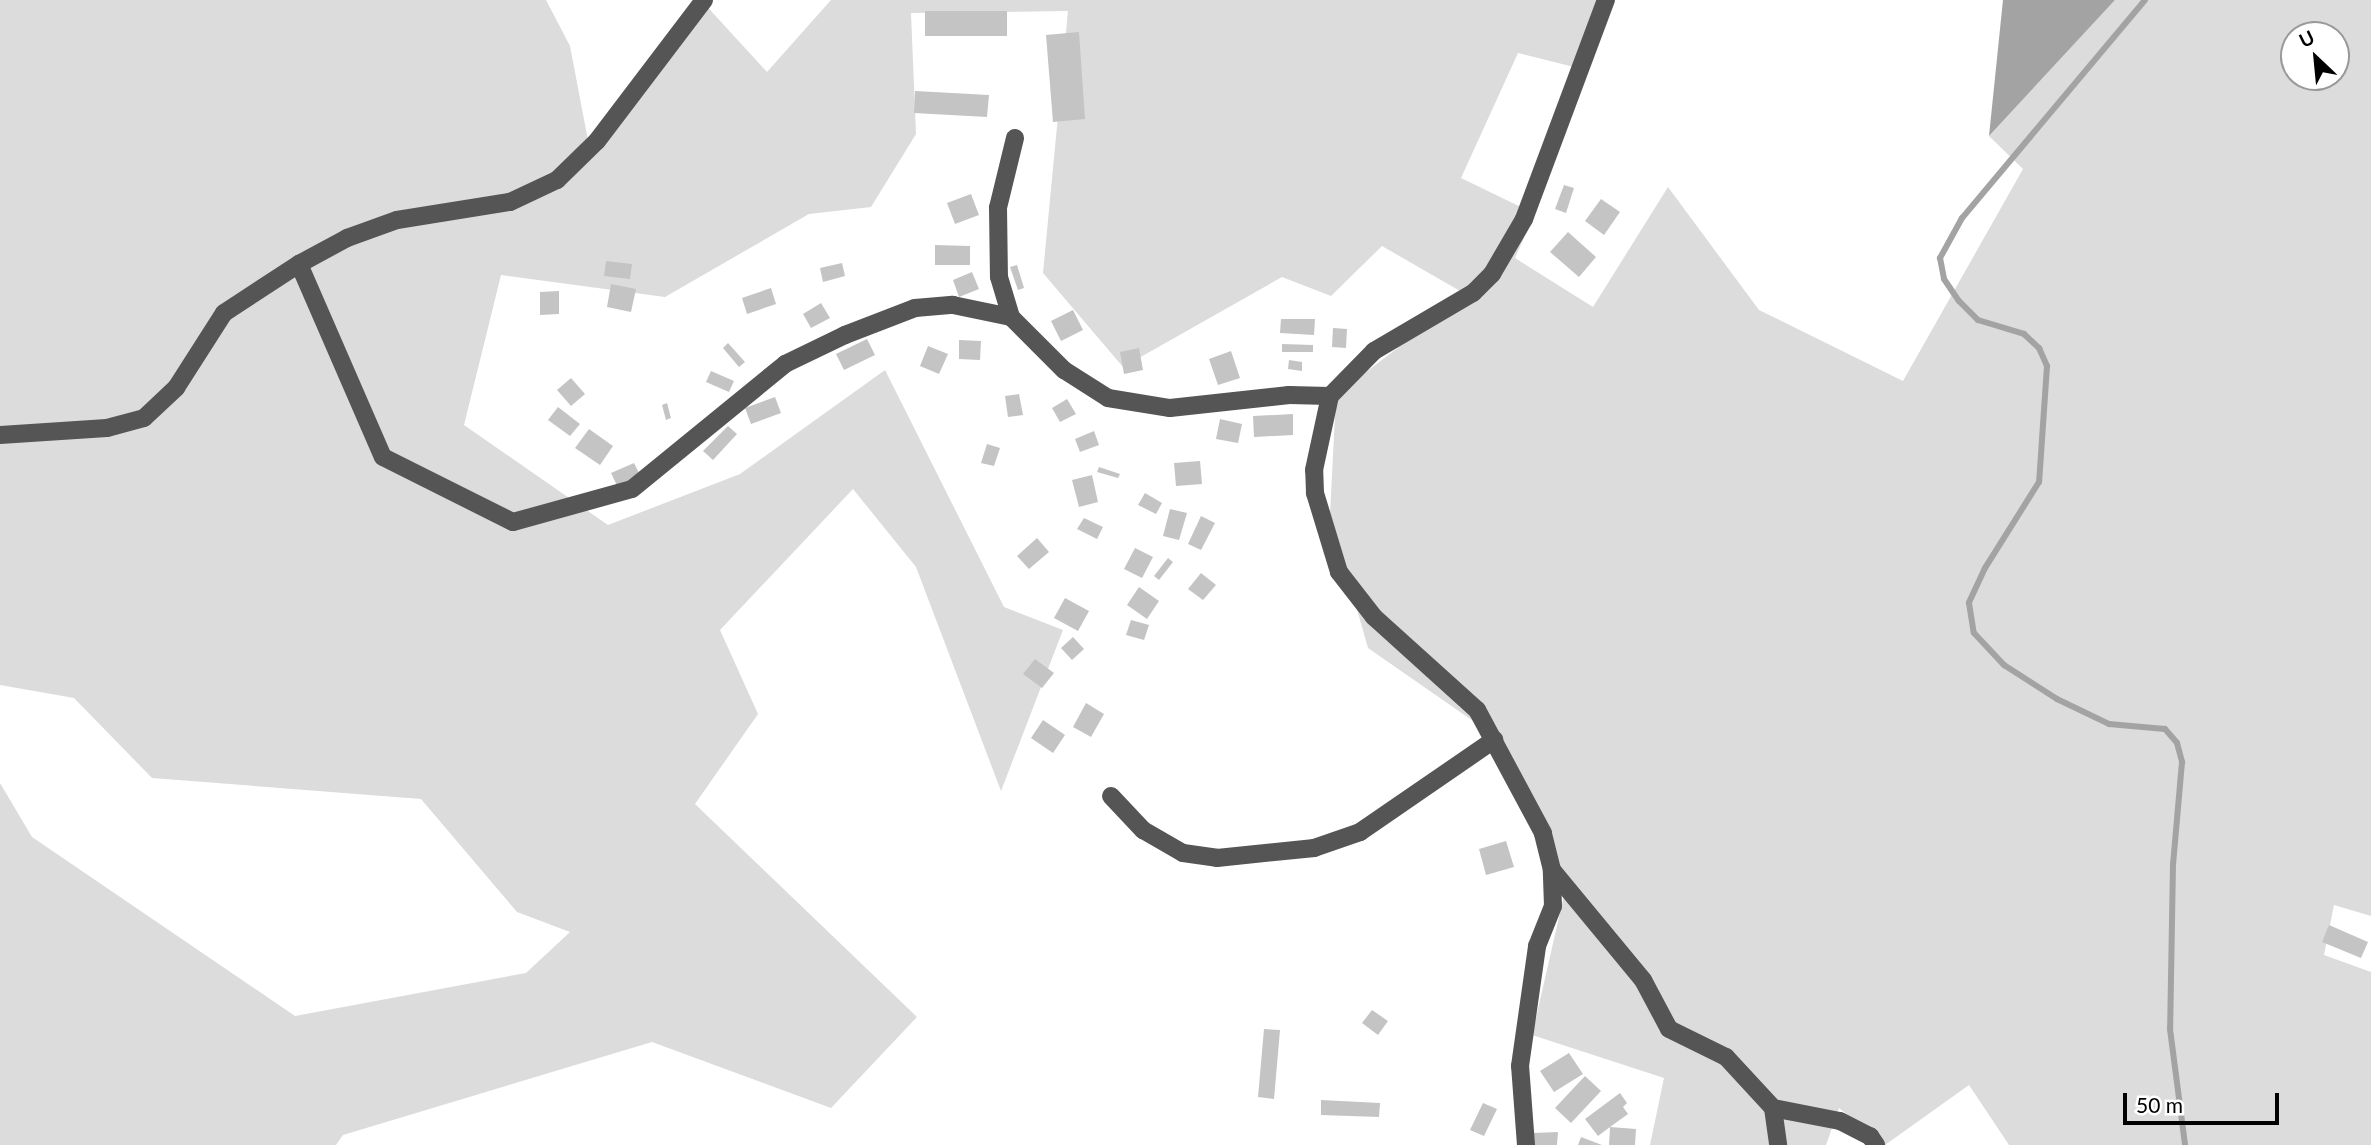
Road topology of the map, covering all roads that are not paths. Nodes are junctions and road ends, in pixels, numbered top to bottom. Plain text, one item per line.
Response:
1 (704, 0) edge
2 (1606, 0) edge
3 (1015, 138) dead end
4 (299, 264) junction
5 (1011, 317) junction
6 (1330, 396) junction
7 (0, 435) edge
8 (1494, 740) junction
9 (1111, 796) dead end
10 (1552, 870) junction
11 (1773, 1108) junction
12 (1526, 1145) edge
13 (1778, 1145) edge
14 (1876, 1145) edge

1 - 4 street
2 - 6 street
3 - 5 street
4 - 5 street
4 - 7 street
5 - 6 street
6 - 8 street
8 - 9 street
8 - 10 street
10 - 11 street
10 - 12 street
11 - 13 street
11 - 14 street

